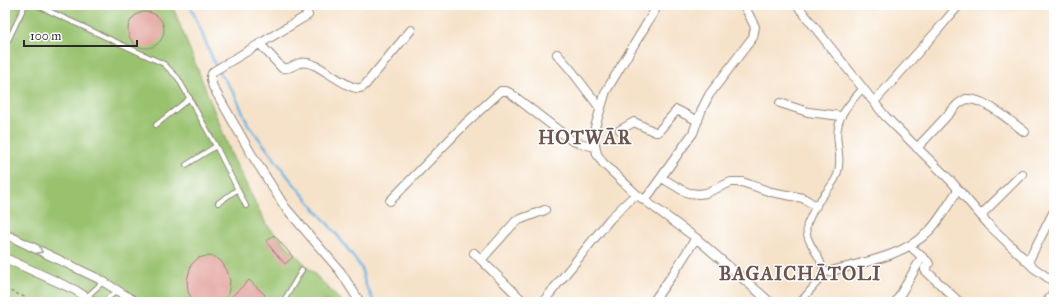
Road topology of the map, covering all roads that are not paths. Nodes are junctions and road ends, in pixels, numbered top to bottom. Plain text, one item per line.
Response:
1 (25, 5) edge
2 (36, 5) edge
3 (658, 5) edge
4 (744, 5) edge
5 (797, 5) edge
6 (955, 6) edge
7 (308, 15) dead end
8 (411, 30) dead end
9 (260, 44) junction
10 (5, 47) edge
11 (557, 54) dead end
12 (863, 88) junction
13 (190, 98) junction
14 (780, 102) dead end
15 (874, 102) junction
16 (600, 108) junction
17 (841, 116) junction
18 (698, 121) junction
19 (156, 125) dead end
20 (620, 130) dead end
21 (1025, 132) dead end
22 (216, 146) junction
23 (595, 147) junction
24 (918, 148) junction
25 (186, 165) dead end
26 (1022, 174) dead end
27 (662, 178) junction
28 (238, 189) junction
29 (958, 190) junction
30 (636, 194) junction
31 (645, 200) junction
32 (390, 201) dead end
33 (218, 203) dead end
34 (246, 206) dead end
35 (816, 206) junction
36 (545, 210) dead end
37 (1054, 211) edge
38 (981, 215) junction
39 (5, 234) edge
40 (696, 238) junction
41 (910, 246) junction
42 (474, 253) dead end
43 (922, 257) junction
44 (5, 258) edge
45 (482, 260) junction
46 (1028, 262) junction
47 (302, 270) dead end
48 (823, 273) junction
49 (103, 282) junction
50 (1054, 282) edge
51 (118, 291) junction
52 (1054, 291) edge
53 (84, 300) edge
54 (94, 302) edge
55 (103, 302) edge
56 (136, 302) edge
57 (283, 302) edge
58 (360, 302) edge
59 (524, 302) edge
60 (543, 302) edge
61 (653, 302) edge
62 (770, 302) edge
63 (800, 302) edge
64 (896, 302) edge
65 (959, 302) edge
66 (1047, 302) edge

1 - 10 lane
2 - 13 lane
3 - 16 street
4 - 18 street
5 - 12 street
6 - 15 street
7 - 9 street
8 - 9 street
9 - 58 street
11 - 16 street
12 - 15 street
12 - 17 street
13 - 19 lane
13 - 22 lane
14 - 17 street
15 - 24 street
16 - 23 street
17 - 35 street
18 - 20 street
18 - 27 street
21 - 24 street
22 - 25 lane
22 - 28 lane
23 - 30 street
23 - 32 street
24 - 29 street
26 - 38 street
27 - 31 street
27 - 35 street
28 - 33 lane
28 - 34 lane
29 - 38 street
29 - 41 street
30 - 31 street
30 - 60 street
31 - 40 street
35 - 48 street
36 - 45 street
37 - 46 street
38 - 46 street
39 -> 49 street
40 - 61 street
40 - 62 street
41 - 43 street
41 - 48 street
42 - 45 street
43 - 64 street
43 - 65 street
44 - 53 street
45 - 59 street
46 - 50 street
47 - 57 lane
48 - 63 street
49 - 51 street
49 - 53 lane
51 - 55 lane
51 - 56 street
52 - 66 street
53 - 54 street

